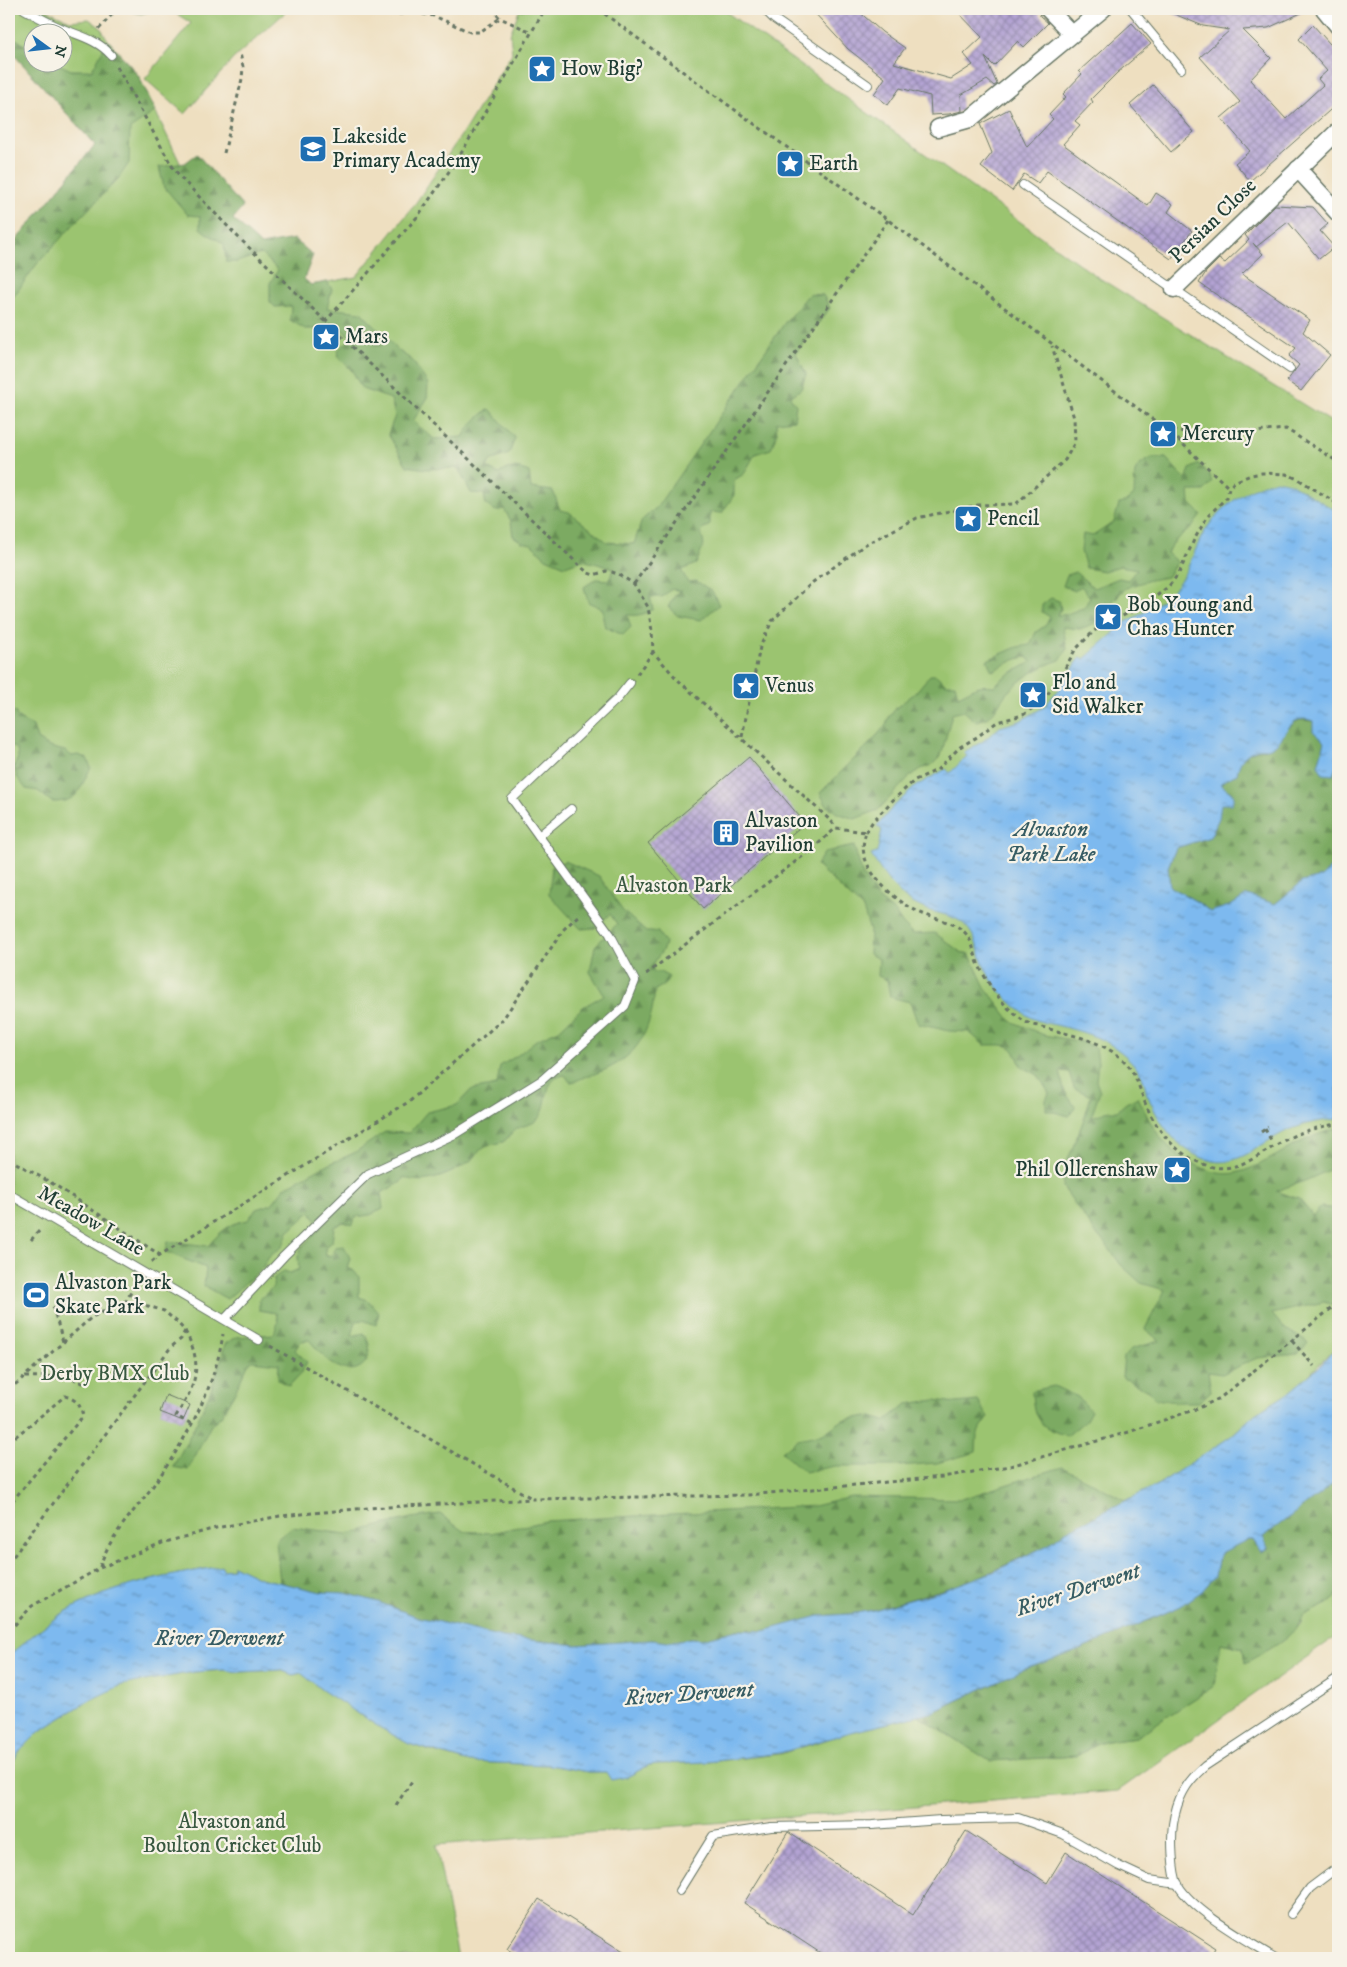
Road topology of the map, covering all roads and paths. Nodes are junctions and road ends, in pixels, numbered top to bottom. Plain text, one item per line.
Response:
1 (24, 9) edge
2 (117, 9) edge
3 (367, 9) edge
4 (491, 9) edge
5 (545, 9) edge
6 (598, 9) edge
7 (764, 9) edge
8 (1048, 9) edge
9 (1102, 9) edge
10 (1131, 9) edge
11 (1324, 9) edge
12 (500, 18) junction
13 (1338, 26) edge
14 (531, 32) junction
15 (1072, 34) junction
16 (92, 40) junction
17 (240, 53) dead end
18 (111, 55) joint
19 (1181, 69) dead end
20 (868, 85) dead end
21 (938, 128) dead end
22 (1338, 131) edge
23 (224, 153) dead end
24 (1298, 169) junction
25 (1022, 185) dead end
26 (1338, 213) edge
27 (888, 220) junction
28 (1174, 289) junction
29 (325, 322) junction
30 (1052, 345) junction
31 (1290, 369) dead end
32 (1164, 426) junction
33 (1338, 462) edge
34 (1229, 488) junction
35 (1338, 504) edge
36 (634, 584) junction
37 (653, 652) junction
38 (630, 683) joint
39 (742, 738) junction
40 (571, 810) dead end
41 (836, 828) junction
42 (866, 832) junction
43 (539, 836) junction
44 (589, 905) junction
45 (635, 982) junction
46 (1338, 1124) edge
47 (1264, 1129) dead end
48 (1271, 1140) dead end
49 (9, 1159) edge
50 (9, 1194) edge
51 (160, 1255) junction
52 (142, 1272) junction
53 (126, 1302) junction
54 (1338, 1303) edge
55 (53, 1307) dead end
56 (225, 1319) junction
57 (185, 1332) junction
58 (259, 1340) joint
59 (1292, 1341) junction
60 (63, 1342) junction
61 (1314, 1366) dead end
62 (24, 1377) junction
63 (85, 1384) dead end
64 (9, 1390) edge
65 (192, 1424) junction
66 (9, 1442) edge
67 (533, 1499) junction
68 (9, 1505) edge
69 (9, 1562) edge
70 (100, 1568) junction
71 (9, 1631) edge
72 (1338, 1678) edge
73 (412, 1781) dead end
74 (396, 1805) dead end
75 (1338, 1867) edge
76 (1178, 1884) junction
77 (679, 1891) dead end
78 (1291, 1914) dead end
79 (1275, 1958) edge

1 - 16 lane
2 - 16 path
3 - 12 path
4 - 12 path
5 - 14 path
6 - 27 path
7 - 20 lane
8 - 15 street
9 - 15 street
10 - 19 lane
11 - 13 street
12 - 14 path
14 - 29 path
15 - 21 street
16 - 18 lane
17 - 23 path
18 - 29 path
22 - 24 street, Persian Close
24 - 26 street
24 - 28 street, Persian Close
25 - 28 lane
27 - 30 path
27 - 36 path
28 - 31 lane, Persian Close
29 - 36 path
30 - 32 path
30 - 39 path
32 - 33 path
32 - 34 path
34 - 35 path
34 - 42 path
36 - 37 path
37 - 38 path
37 - 39 path
38 - 43 lane
39 - 41 path
40 - 43 lane
41 - 42 path
41 - 45 path
42 - 46 path
43 - 44 lane
44 - 45 lane
44 - 51 path
45 - 56 lane
47 - 48 path
49 - 51 path
50 - 52 lane, Meadow Lane
51 - 52 path
52 - 53 path
52 - 56 lane, Meadow Lane
53 - 57 path
53 - 60 path
54 - 59 path
55 - 60 path
56 - 58 lane, Meadow Lane
56 - 65 path
57 - 65 path
57 - 69 path
58 - 67 path
59 - 61 path
59 - 67 path
60 - 62 path
62 - 63 path
62 - 64 path
65 - 70 path
66 - 68 path
67 - 70 path
70 - 71 path
72 - 76 lane
73 - 74 path
75 - 78 lane
76 - 77 lane
76 - 79 lane

